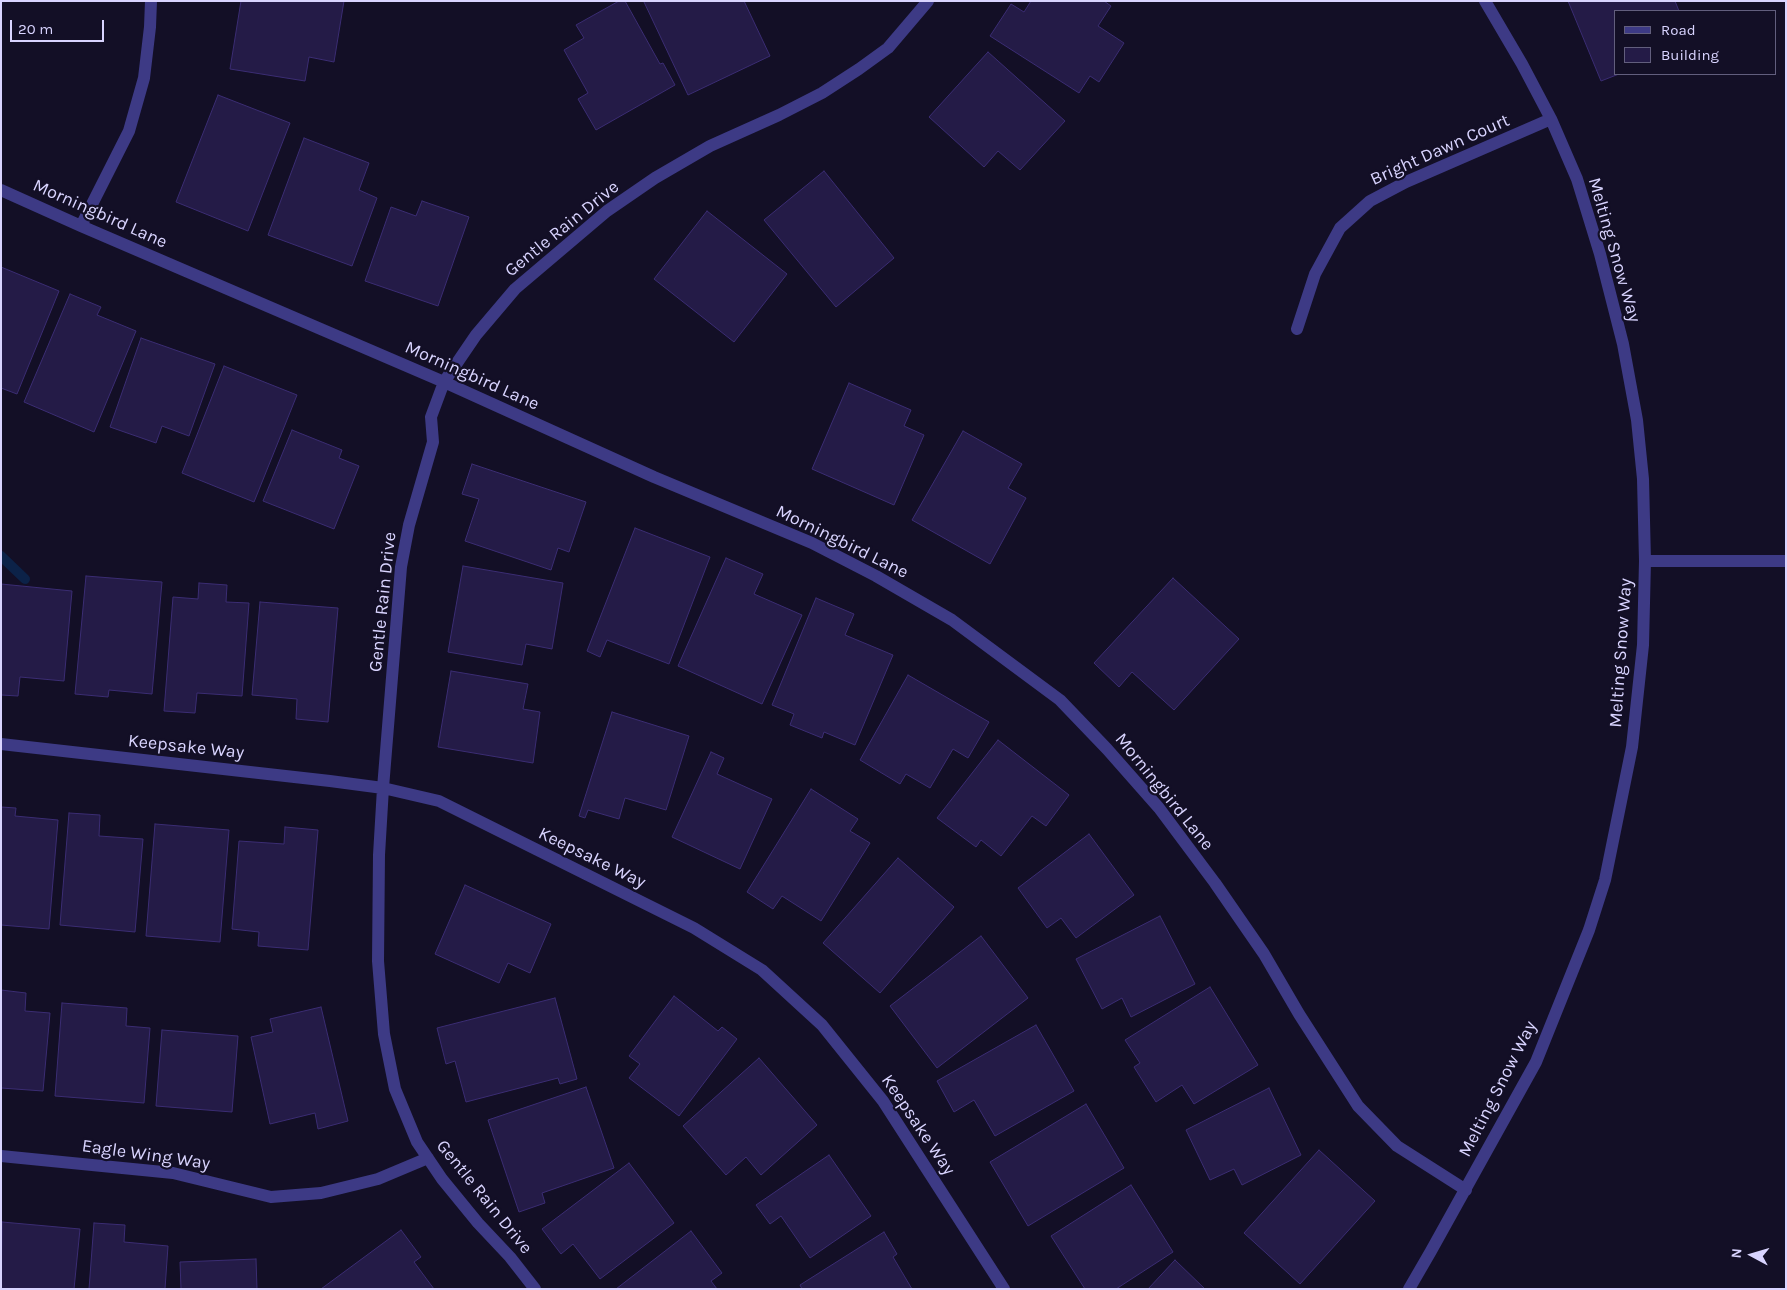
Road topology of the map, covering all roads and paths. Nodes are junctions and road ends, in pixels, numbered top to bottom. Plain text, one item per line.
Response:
1 (151, 1) edge
2 (928, 1) edge
3 (1485, 1) edge
4 (1551, 119) junction
5 (1, 190) edge
6 (81, 226) junction
7 (1297, 329) dead end
8 (444, 382) junction
9 (1645, 561) junction
10 (1786, 561) edge
11 (1, 744) edge
12 (383, 788) junction
13 (1, 1156) edge
14 (428, 1158) junction
15 (1466, 1190) junction
16 (535, 1289) edge
17 (1004, 1289) edge
18 (1409, 1289) edge

1 - 6 street
2 - 8 street, Gentle Rain Drive
3 - 4 street, Melting Snow Way
4 - 7 street, Bright Dawn Court
4 - 9 street, Melting Snow Way
5 - 6 street, Morningbird Lane
6 - 8 street, Morningbird Lane
8 - 12 street, Gentle Rain Drive
8 - 15 street, Morningbird Lane
9 - 10 street
9 - 15 street, Melting Snow Way
11 - 12 street, Keepsake Way
12 - 14 street, Gentle Rain Drive
12 - 17 street, Keepsake Way
13 - 14 street, Eagle Wing Way
14 - 16 street, Gentle Rain Drive
15 - 18 street, Melting Snow Way

